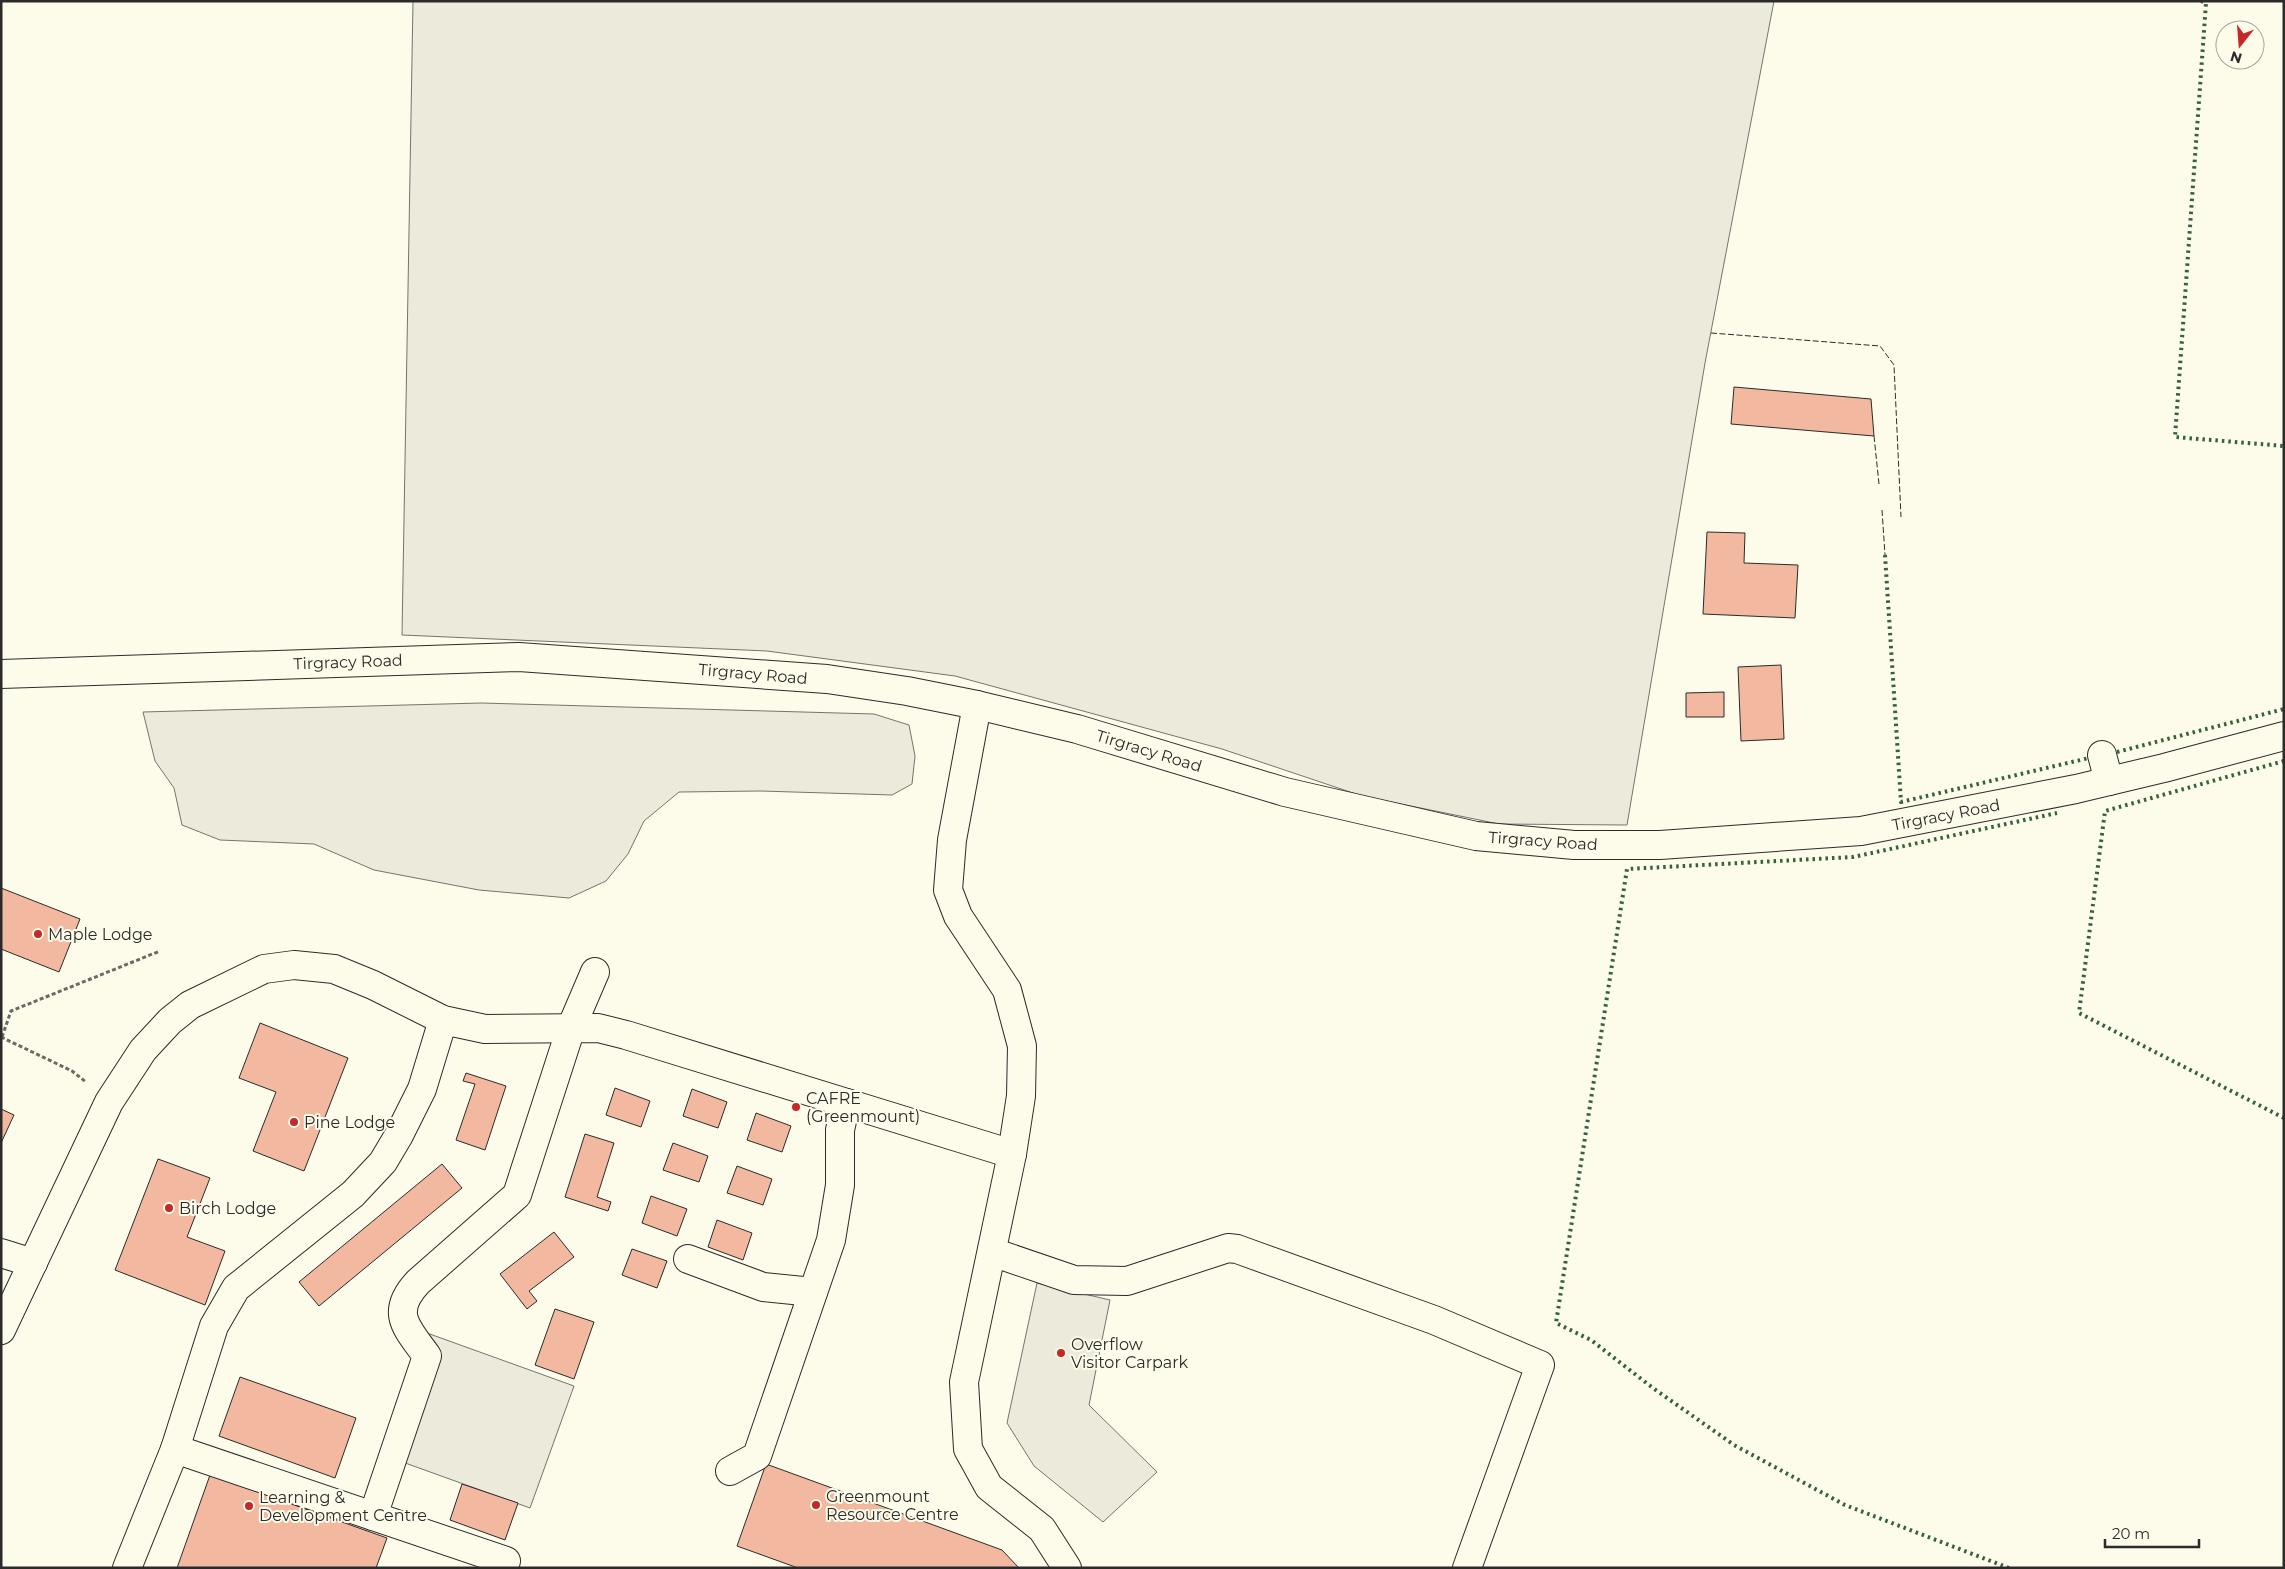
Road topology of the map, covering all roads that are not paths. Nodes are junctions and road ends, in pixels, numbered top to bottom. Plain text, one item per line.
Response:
1 (1, 674) edge
2 (978, 705) junction
3 (2284, 736) edge
4 (595, 972) dead end
5 (443, 1020) junction
6 (571, 1028) junction
7 (846, 1103) junction
8 (1012, 1154) junction
9 (992, 1252) junction
10 (1, 1253) edge
11 (688, 1259) dead end
12 (33, 1263) junction
13 (813, 1292) junction
14 (1, 1330) edge
15 (175, 1449) junction
16 (730, 1471) dead end
17 (373, 1516) junction
18 (506, 1561) dead end
19 (127, 1568) edge
20 (1067, 1568) edge
21 (1467, 1568) edge

1 - 2 street, Tirgracy Road
2 - 3 street, Tirgracy Road
2 - 8 street
4 - 6 street
5 - 6 street
5 - 12 street
5 - 15 street
6 - 7 street
6 - 17 street
7 - 8 street
7 - 13 street
8 - 9 street
9 - 20 street
9 - 21 street
10 - 12 street
11 - 13 street
12 - 14 street
13 - 16 street
15 - 17 street
15 - 19 street
17 - 18 street

